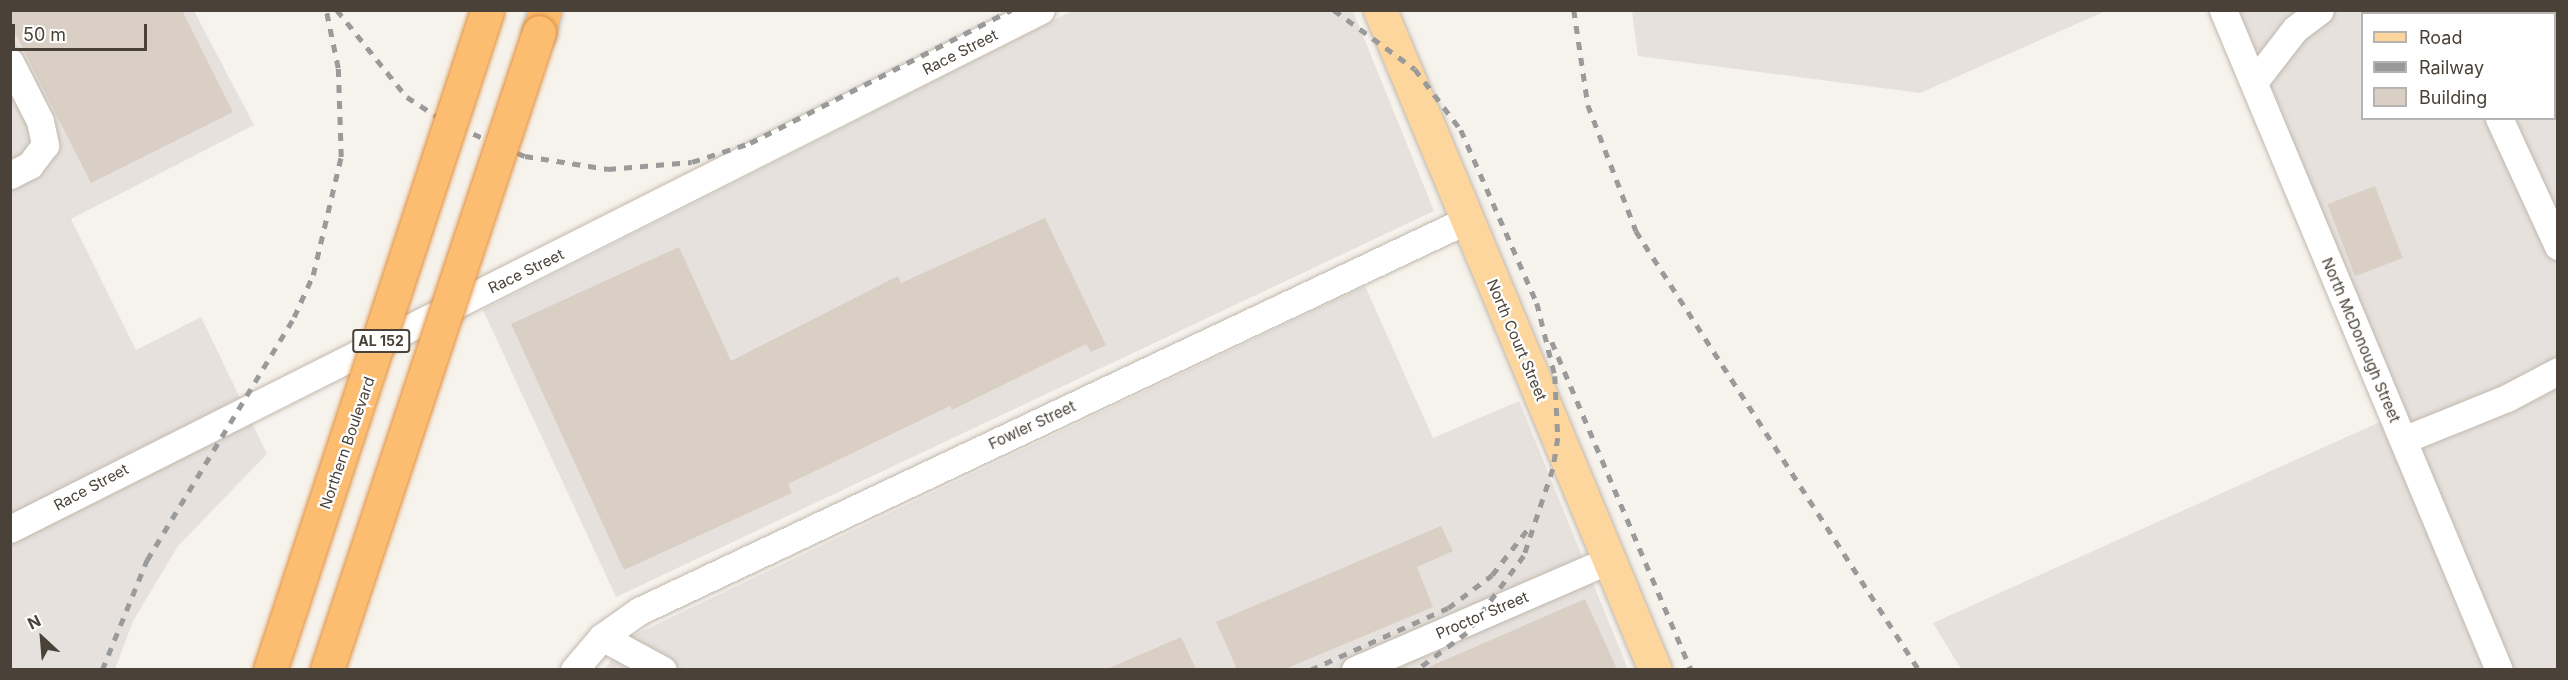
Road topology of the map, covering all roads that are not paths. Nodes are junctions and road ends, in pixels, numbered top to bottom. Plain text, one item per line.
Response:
1 (1041, 10) edge
2 (1380, 10) edge
3 (2223, 10) edge
4 (2320, 10) edge
5 (488, 11) edge
6 (542, 21) edge
7 (10, 62) edge
8 (2254, 82) junction
9 (2500, 120) edge
10 (10, 175) edge
11 (1467, 220) junction
12 (2558, 246) edge
13 (2558, 371) edge
14 (2403, 440) junction
15 (10, 529) edge
16 (1609, 560) junction
17 (602, 637) junction
18 (270, 669) edge
19 (327, 669) edge
20 (574, 669) edge
21 (663, 669) edge
22 (1355, 669) edge
23 (1655, 669) edge
24 (2499, 669) edge

1 - 15 street, Race Street
2 - 11 main road, North Court Street
3 - 8 street, North McDonough Street
4 - 8 street
5 - 18 highway, Northern Boulevard / AL 152, bridge
6 - 19 highway, AL 152, bridge
7 - 10 street
8 - 14 street, North McDonough Street
9 - 12 street
11 - 16 main road, North Court Street
11 - 17 street, Fowler Street
13 - 14 street
14 - 24 street, North McDonough Street
16 - 22 street, Proctor Street
16 - 23 main road, North Court Street
17 - 20 street, Fowler Street
17 - 21 street

